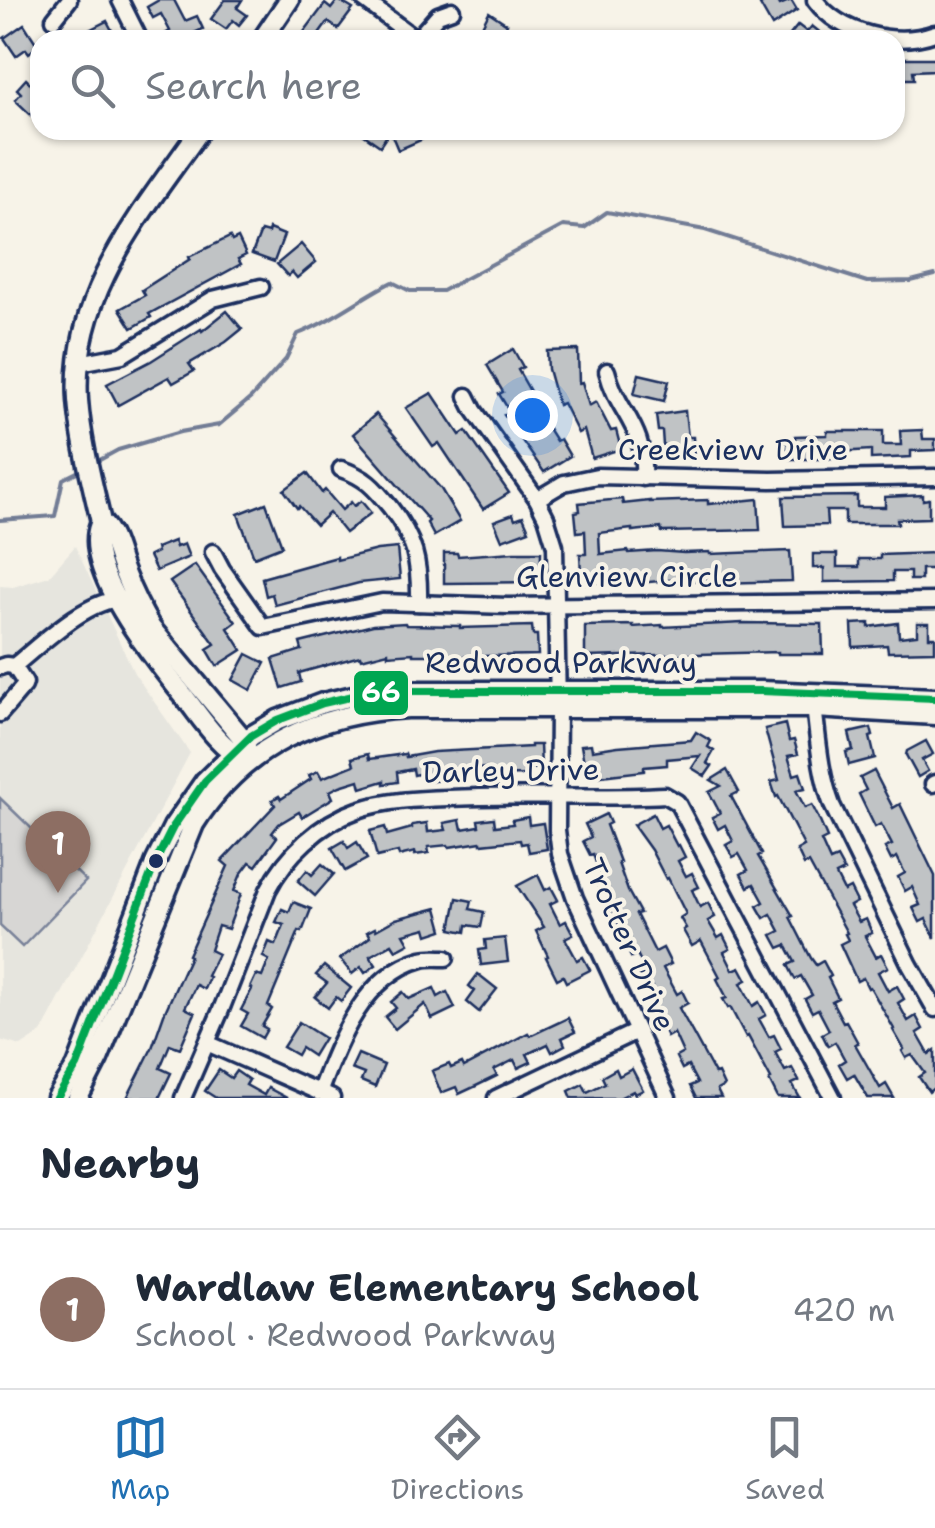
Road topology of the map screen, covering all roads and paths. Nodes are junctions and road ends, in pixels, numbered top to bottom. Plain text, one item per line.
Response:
1 (68, 0) edge
2 (120, 0) edge
3 (289, 0) edge
4 (364, 0) edge
5 (815, 0) edge
6 (452, 10) dead end
7 (54, 19) dead end
8 (135, 30) edge
9 (269, 30) edge
10 (403, 30) edge
11 (425, 30) edge
12 (858, 30) edge
13 (935, 33) edge
14 (905, 37) edge
15 (193, 140) edge
16 (260, 287) dead end
17 (79, 363) junction
18 (607, 370) dead end
19 (466, 396) dead end
20 (341, 469) dead end
21 (935, 477) edge
22 (644, 478) junction
23 (537, 499) junction
24 (101, 522) junction
25 (214, 552) dead end
26 (116, 598) junction
27 (935, 602) edge
28 (419, 603) junction
29 (556, 605) junction
30 (140, 609) junction
31 (7, 667) edge
32 (935, 698) edge
33 (558, 699) junction
34 (814, 700) junction
35 (0, 714) edge
36 (935, 715) edge
37 (242, 752) junction
38 (558, 796) junction
39 (446, 958) dead end
40 (935, 1009) edge
41 (637, 1031) junction
42 (207, 1044) junction
43 (77, 1066) junction
44 (325, 1096) edge
45 (46, 1098) edge
46 (58, 1098) edge
47 (78, 1098) edge
48 (183, 1098) edge
49 (496, 1098) edge
50 (668, 1098) edge
51 (833, 1098) edge

1 - 7 street
2 - 8 street
3 - 9 main road
4 - 10 street
5 - 12 street
6 - 11 street
13 - 14 street
15 - 17 main road
16 - 17 street
17 - 24 main road
18 - 22 street
19 - 23 street, Trotter Drive
20 - 28 street
21 - 22 street, Creekview Drive
22 - 23 street, Creekview Drive
23 - 29 street, Trotter Drive
24 - 26 main road
24 - 30 main road
25 - 28 street, Glenview Circle
26 - 30 street
26 - 31 street
26 - 37 main road
27 - 29 street, Glenview Circle
28 - 29 street, Glenview Circle
29 - 33 street, Trotter Drive
30 - 37 main road
31 - 35 street
32 - 34 main road, Redwood Parkway
33 - 34 main road, Redwood Parkway
33 - 37 main road, Redwood Parkway
33 - 38 street, Trotter Drive
34 - 36 main road, Redwood Parkway
34 - 40 street
37 - 43 main road, Redwood Parkway
37 - 47 main road, Redwood Parkway
38 - 41 street, Trotter Drive
38 - 42 street, Darley Drive
38 - 51 street, Darley Drive
39 - 44 street
41 - 49 street
41 - 50 street, Trotter Drive
42 - 44 street
42 - 48 street, Darley Drive
43 - 45 main road
43 - 46 main road, Redwood Parkway

